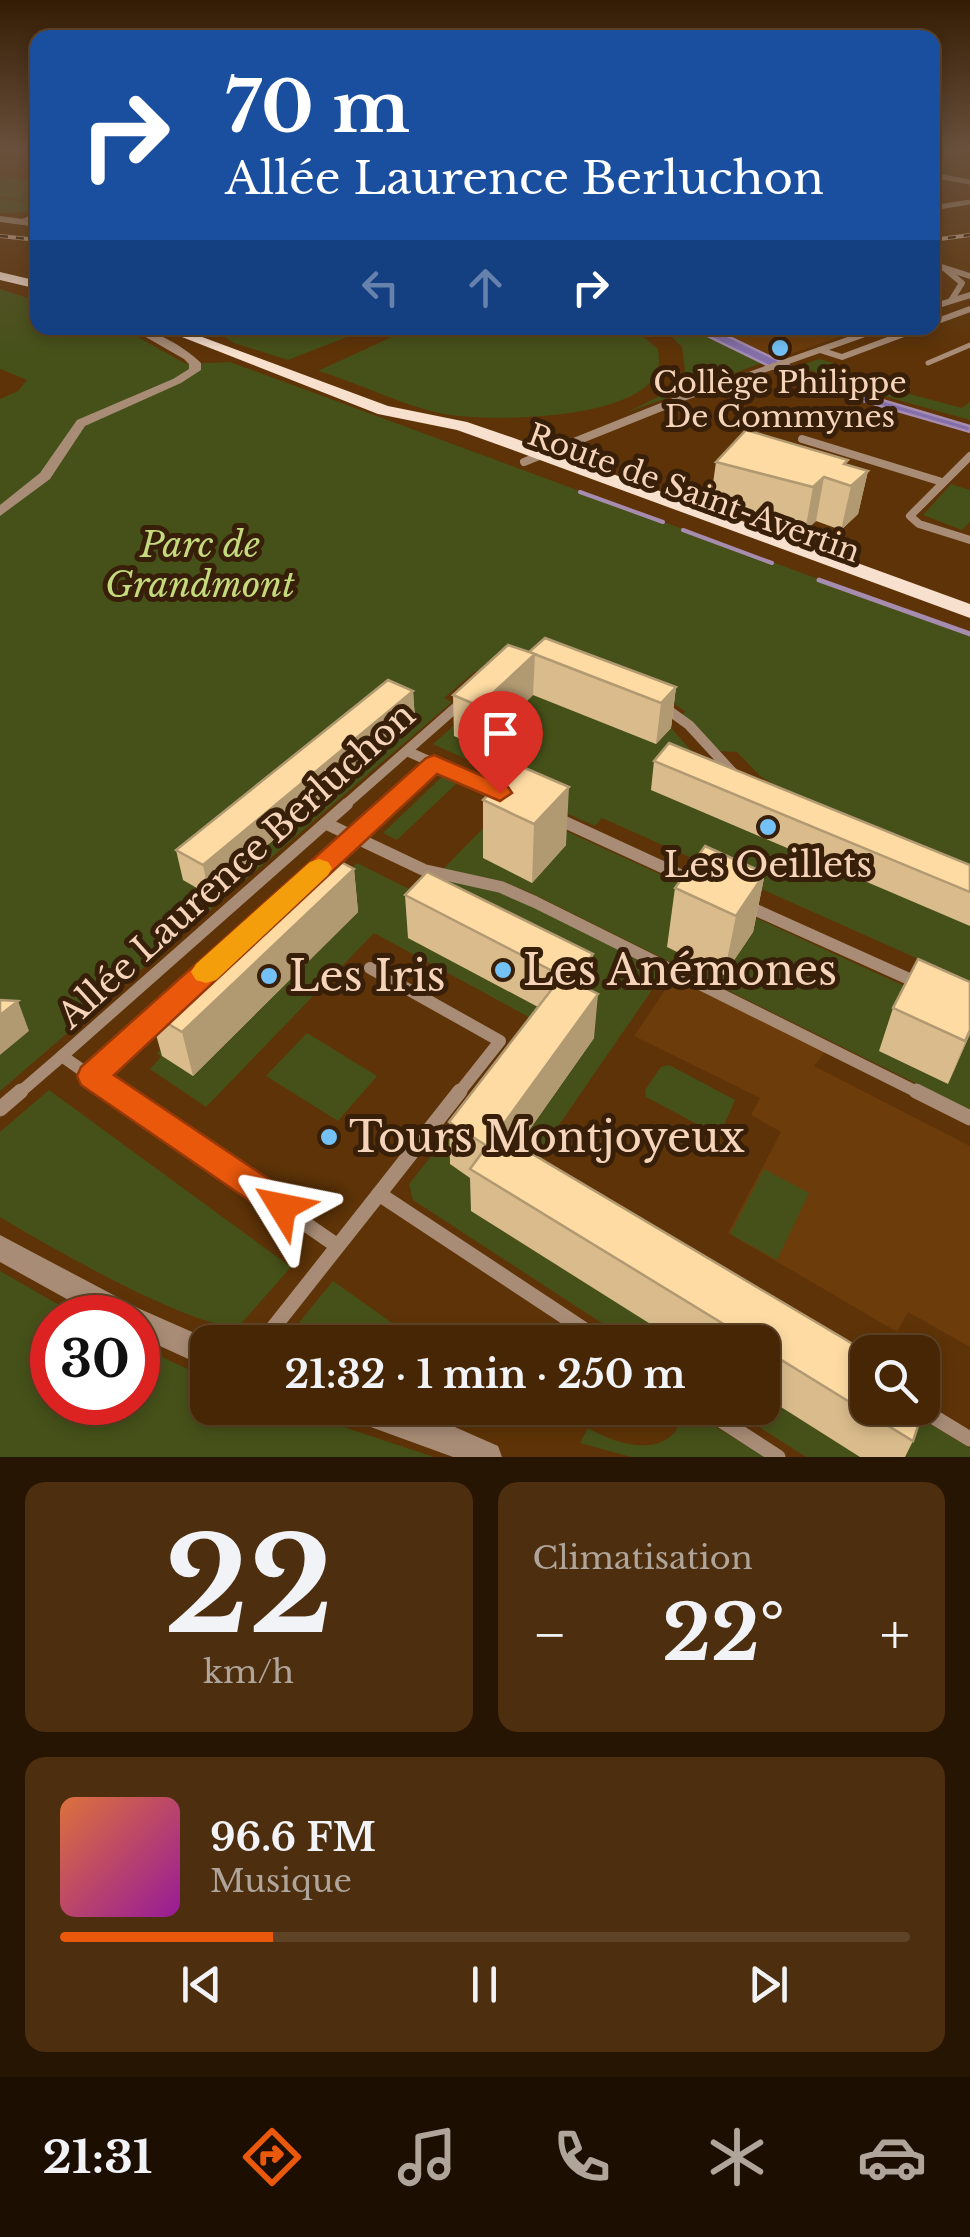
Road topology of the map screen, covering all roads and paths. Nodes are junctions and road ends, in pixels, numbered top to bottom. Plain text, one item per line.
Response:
1 (940, 264) edge
2 (940, 265) edge
3 (940, 267) edge
4 (970, 267) edge
5 (0, 276) edge
6 (970, 276) edge
7 (30, 284) edge
8 (969, 294) edge
9 (954, 297) junction
10 (940, 303) edge
11 (970, 309) edge
12 (940, 320) edge
13 (147, 335) edge
14 (184, 335) edge
15 (198, 335) edge
16 (862, 335) edge
17 (901, 335) edge
18 (210, 345) junction
19 (970, 346) edge
20 (819, 350) junction
21 (928, 363) dead end
22 (802, 438) dead end
23 (970, 456) edge
24 (532, 458) junction
25 (960, 466) junction
26 (970, 469) edge
27 (942, 482) junction
28 (0, 512) edge
29 (970, 540) edge
30 (970, 611) edge
31 (970, 626) edge
32 (474, 692) edge
33 (648, 699) edge
34 (409, 752) junction
35 (434, 763) junction
36 (749, 788) edge
37 (524, 804) edge
38 (538, 810) edge
39 (326, 824) junction
40 (353, 837) junction
41 (310, 876) edge
42 (716, 892) edge
43 (734, 900) edge
44 (370, 968) dead end
45 (938, 993) edge
46 (167, 1007) edge
47 (62, 1056) junction
48 (92, 1076) junction
49 (0, 1109) edge
50 (970, 1118) edge
51 (379, 1194) junction
52 (336, 1245) junction
53 (0, 1248) edge
54 (87, 1295) edge
55 (275, 1325) edge
56 (577, 1325) edge
57 (160, 1332) edge
58 (190, 1346) edge
59 (940, 1421) edge
60 (408, 1425) edge
61 (728, 1425) edge
62 (970, 1439) edge
63 (487, 1457) edge
64 (778, 1457) edge

1 - 4 street
2 - 6 street
3 - 9 street
5 - 7 main road
8 - 9 street
9 - 10 street
11 - 12 street
13 - 28 street
14 - 18 main road, Route de Saint-Avertin
15 - 18 main road, Route de Saint-Avertin
16 - 20 street
17 - 20 street
18 - 24 main road, Route de Saint-Avertin
19 - 21 street
20 - 24 street
22 - 27 street
23 - 25 street
24 - 30 main road, Route de Saint-Avertin
24 - 31 main road, Route de Saint-Avertin
25 - 26 street
25 - 27 street
27 - 29 street
32 - 34 street, Allée Laurence Berluchon
33 - 36 street
34 - 35 street
34 - 39 street, Allée Laurence Berluchon
35 - 37 street
35 - 40 street, Allée Laurence Berluchon
38 - 42 street
39 - 40 street
39 - 47 street, Allée Laurence Berluchon
40 - 41 street, Allée Laurence Berluchon
40 - 50 street
43 - 45 street
44 - 51 street
46 - 48 street, Allée Laurence Berluchon
47 - 48 street
47 - 49 street, Allée Laurence Berluchon
48 - 52 street
51 - 52 street
51 - 56 street
52 - 55 street
53 - 54 street
57 - 58 street
59 - 62 street
60 - 63 street
61 - 64 street

